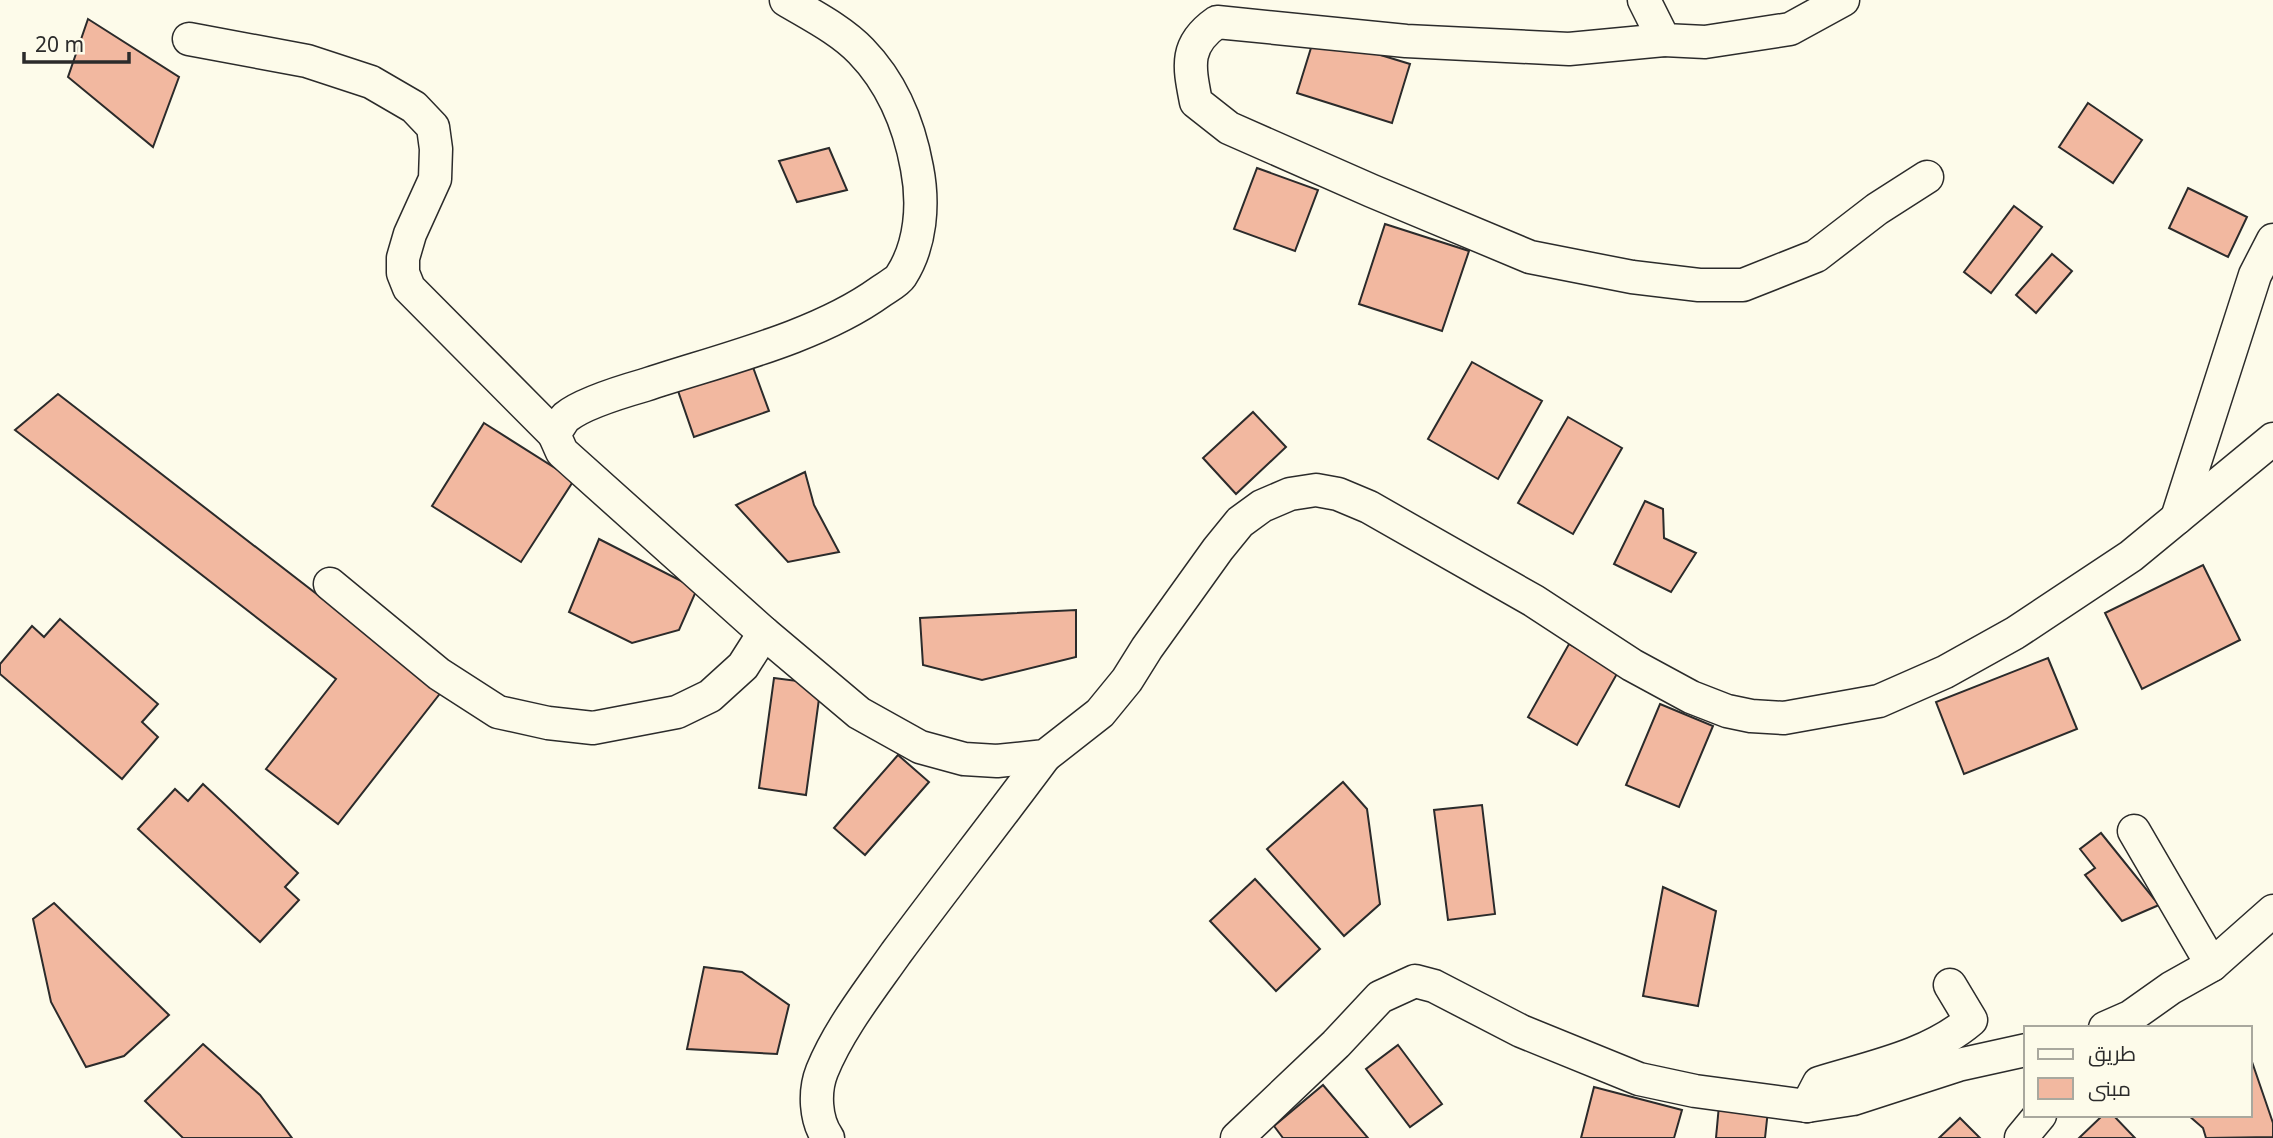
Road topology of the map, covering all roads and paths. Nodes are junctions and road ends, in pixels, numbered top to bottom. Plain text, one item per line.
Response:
1 (786, 0) edge
2 (1644, 0) edge
3 (1843, 0) edge
4 (189, 39) dead end
5 (1664, 40) junction
6 (1927, 177) dead end
7 (2273, 240) edge
8 (554, 434) junction
9 (2273, 439) edge
10 (2177, 518) junction
11 (330, 584) dead end
12 (764, 633) junction
13 (1045, 756) junction
14 (2134, 831) dead end
15 (2273, 911) edge
16 (2212, 965) junction
17 (1950, 985) dead end
18 (2110, 1026) edge
19 (2024, 1050) edge
20 (1807, 1106) junction
21 (2037, 1117) edge
22 (828, 1138) edge
23 (1237, 1138) edge
24 (2021, 1138) edge

1 - 8 street
2 - 5 street
3 - 5 street
4 - 8 street
5 - 6 street
7 - 10 street
8 - 12 street
9 - 10 street
10 - 13 street
11 - 12 street
12 - 13 street
13 - 22 street
14 - 16 street
15 - 16 street
16 - 18 street
17 - 20 street
19 - 20 street
20 - 23 street
21 - 24 street

